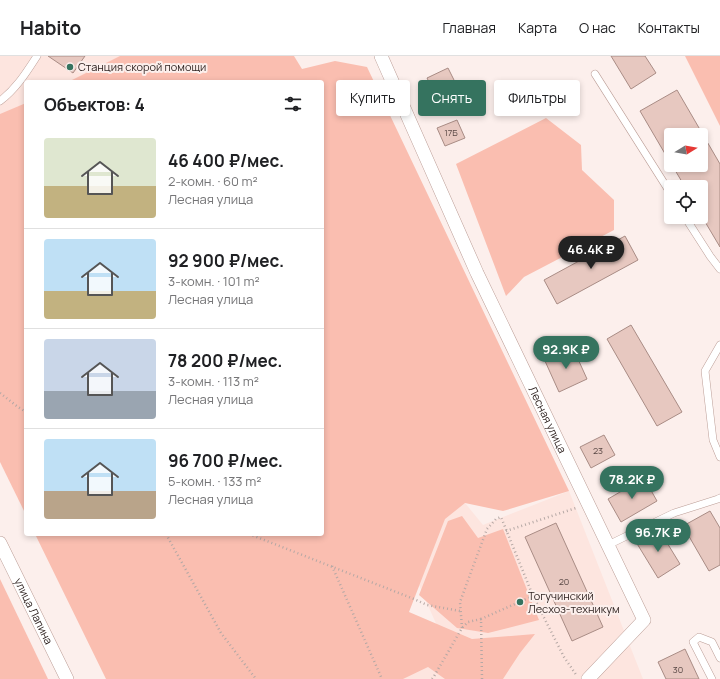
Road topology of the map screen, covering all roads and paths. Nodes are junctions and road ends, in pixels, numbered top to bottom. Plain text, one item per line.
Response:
1 (37, 56) edge
2 (381, 56) edge
3 (595, 74) dead end
4 (0, 101) edge
5 (664, 183) edge
6 (689, 224) edge
7 (720, 269) edge
8 (720, 346) edge
9 (0, 393) edge
10 (24, 411) edge
11 (720, 457) edge
12 (720, 498) edge
13 (589, 504) junction
14 (506, 530) junction
15 (167, 536) edge
16 (254, 536) edge
17 (0, 543) edge
18 (608, 544) junction
19 (332, 566) junction
20 (533, 596) junction
21 (460, 611) junction
22 (481, 619) junction
23 (462, 628) junction
24 (720, 658) edge
25 (67, 679) edge
26 (256, 679) edge
27 (382, 679) edge
28 (432, 679) edge
29 (482, 679) edge
30 (578, 679) edge
31 (588, 679) edge
32 (712, 679) edge

1 - 4 lane
2 - 13 street, Лесная улица
3 - 5 lane
6 - 7 lane
8 - 11 lane
9 - 10 path
12 - 18 lane
13 - 14 path
13 - 18 street, Лесная улица
14 - 20 path
14 - 21 path
15 - 26 path
16 - 19 path
17 - 25 street, улица Лапина
18 - 31 street, Лесная улица
19 - 21 path
19 - 27 path
20 - 22 path
20 - 30 path
21 - 23 path
22 - 23 path
22 - 29 path
23 - 28 path
24 - 32 lane

